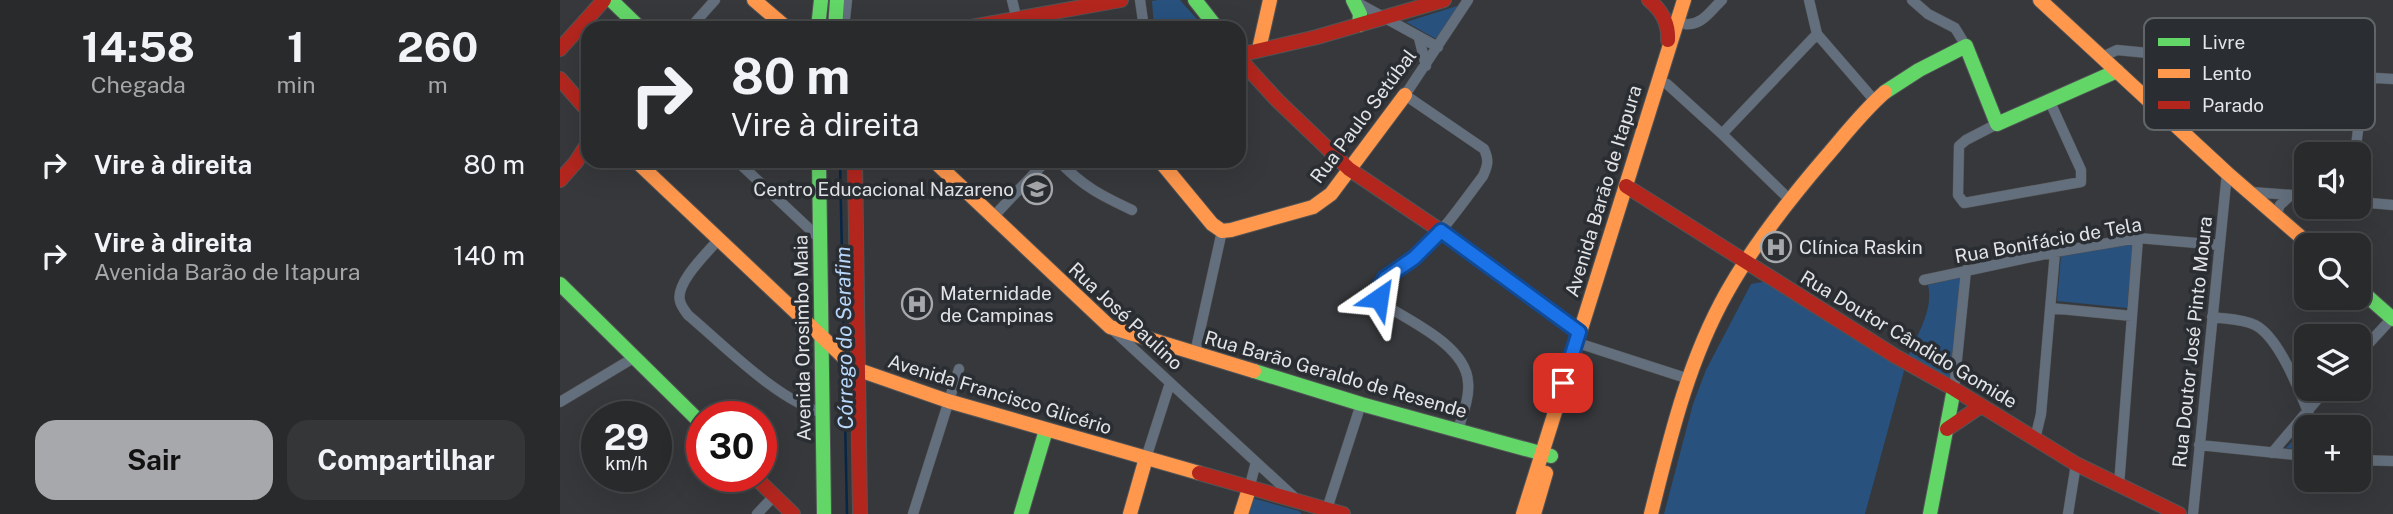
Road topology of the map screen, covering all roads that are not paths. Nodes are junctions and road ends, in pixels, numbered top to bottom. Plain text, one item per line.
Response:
1 (604, 0) edge
2 (611, 0) edge
3 (715, 0) edge
4 (754, 0) edge
5 (821, 0) edge
6 (837, 0) edge
7 (847, 0) edge
8 (1012, 0) edge
9 (1121, 0) edge
10 (1140, 0) edge
11 (1195, 0) edge
12 (1270, 0) edge
13 (1352, 0) edge
14 (1444, 0) edge
15 (1468, 0) edge
16 (1649, 0) edge
17 (1722, 0) edge
18 (1809, 0) edge
19 (1912, 0) edge
20 (2040, 0) edge
21 (1686, 9) edge
22 (1385, 17) junction
23 (585, 21) edge
24 (633, 21) edge
25 (697, 21) edge
26 (779, 21) edge
27 (819, 21) edge
28 (836, 21) edge
29 (845, 21) edge
30 (1017, 21) edge
31 (1027, 21) edge
32 (1143, 21) edge
33 (1212, 21) edge
34 (1359, 25) junction
35 (581, 26) edge
36 (1817, 34) junction
37 (1317, 37) junction
38 (1419, 38) junction
39 (1966, 46) junction
40 (1438, 47) junction
41 (1668, 48) junction
42 (560, 49) edge
43 (1259, 50) junction
44 (2144, 53) edge
45 (2102, 57) junction
46 (1246, 58) edge
47 (1246, 59) edge
48 (1246, 66) edge
49 (1426, 66) junction
50 (2118, 71) junction
51 (2375, 78) edge
52 (2393, 79) edge
53 (564, 83) edge
54 (1667, 84) junction
55 (1405, 95) junction
56 (2144, 95) edge
57 (581, 96) edge
58 (1875, 101) junction
59 (2050, 102) junction
60 (581, 103) edge
61 (1997, 124) junction
62 (2182, 130) edge
63 (1722, 134) junction
64 (581, 154) edge
65 (643, 168) edge
66 (744, 168) edge
67 (819, 168) edge
68 (855, 168) edge
69 (941, 168) edge
70 (1039, 168) edge
71 (1065, 168) edge
72 (1166, 168) edge
73 (1349, 169) junction
74 (2228, 173) junction
75 (560, 180) edge
76 (1630, 188) junction
77 (2250, 192) junction
78 (2291, 195) junction
79 (2294, 195) edge
80 (1789, 199) junction
81 (2371, 203) edge
82 (2393, 205) edge
83 (1132, 210) dead end
84 (2276, 215) junction
85 (992, 218) junction
86 (1222, 231) junction
87 (1441, 231) junction
88 (2296, 233) edge
89 (819, 238) junction
90 (2138, 238) junction
91 (718, 240) junction
92 (2220, 244) junction
93 (2055, 252) junction
94 (1747, 262) junction
95 (1966, 270) junction
96 (1924, 280) dead end
97 (560, 284) edge
98 (2371, 300) edge
99 (2050, 308) junction
100 (2132, 316) junction
101 (2213, 317) junction
102 (2393, 319) edge
103 (1110, 327) junction
104 (1582, 338) junction
105 (1160, 342) junction
106 (2371, 342) edge
107 (826, 343) junction
108 (1195, 353) junction
109 (635, 357) junction
110 (1149, 363) junction
111 (852, 365) junction
112 (959, 369) dead end
113 (1689, 379) junction
114 (1170, 383) junction
115 (1954, 389) junction
116 (948, 401) junction
117 (2316, 401) edge
118 (560, 402) edge
119 (1361, 404) junction
120 (1981, 405) junction
121 (686, 408) edge
122 (2307, 411) junction
123 (823, 413) junction
124 (2309, 415) edge
125 (1947, 429) junction
126 (1046, 430) junction
127 (1458, 430) junction
128 (2035, 439) junction
129 (2199, 445) junction
130 (2272, 453) junction
131 (1546, 455) junction
132 (2294, 455) edge
133 (1146, 458) junction
134 (2371, 460) edge
135 (2393, 461) edge
136 (1256, 462) junction
137 (2076, 464) junction
138 (2119, 485) junction
139 (1249, 489) junction
140 (770, 492) edge
141 (774, 496) junction
142 (1297, 500) junction
143 (1323, 512) edge
144 (757, 514) edge
145 (793, 514) edge
146 (824, 514) edge
147 (860, 514) edge
148 (912, 514) edge
149 (1021, 514) edge
150 (1130, 514) edge
151 (1241, 514) edge
152 (1343, 514) edge
153 (1522, 514) edge
154 (1534, 514) edge
155 (1651, 514) edge
156 (1930, 514) edge
157 (2068, 514) edge
158 (2179, 514) edge
159 (2193, 514) edge

1 - 23 main road
2 - 24 main road
3 - 25 street
4 - 26 main road
5 - 27 main road
6 - 28 main road
7 - 29 street
8 - 30 street
9 - 31 main road
10 - 32 street
11 - 33 main road
12 - 43 main road
13 - 22 street
13 - 34 main road
14 - 22 main road
15 - 40 street, Rua Paulo Setúbal
16 - 41 main road
17 - 21 street
18 - 36 street
19 - 39 street
20 - 45 main road
21 - 41 main road, Avenida Barão de Itapura
21 - 54 main road, Avenida Barão de Itapura
22 - 34 main road
22 - 38 street
34 - 37 main road
35 - 42 main road
36 - 58 street
36 - 63 street
37 - 43 main road
37 - 47 main road
38 - 40 street
38 - 49 street
39 - 58 main road
39 - 61 main road
40 - 49 street, Rua Paulo Setúbal
41 - 76 main road, Avenida Barão de Itapura
43 - 46 main road
44 - 45 street
45 - 50 main road
48 - 73 main road
49 - 55 street, Rua Paulo Setúbal
50 - 56 main road
50 - 59 main road
51 - 52 street
53 - 57 main road
53 - 60 main road
54 - 63 street
54 - 76 main road, Avenida Barão de Itapura
55 - 73 main road, Rua Paulo Setúbal
55 - 87 street
58 - 80 main road
59 - 61 main road
59 - 61 street
62 - 74 main road
63 - 80 street
64 - 75 main road
65 - 91 main road, Avenida Francisco Glicério
66 - 89 street
67 - 89 main road, Avenida Orosimbo Maia
68 - 111 main road
69 - 85 main road, Rua José Paulino
70 - 85 street
71 - 83 street
72 - 86 main road
73 - 86 main road, Rua Paulo Setúbal
73 - 87 main road
74 - 77 main road
74 - 92 street, Rua Doutor José Pinto Moura
76 - 94 main road, Rua Doutor Cândido Gomide
76 - 104 main road, Avenida Barão de Itapura
77 - 78 street
77 - 84 main road
78 - 79 street
78 - 84 street
80 - 94 main road
81 - 82 street
84 - 88 main road
85 - 103 main road, Rua José Paulino
86 - 108 street
87 - 104 main road
87 - 127 street
89 - 107 main road, Avenida Orosimbo Maia
90 - 92 street, Rua Bonifácio de Tela
90 - 93 street, Rua Bonifácio de Tela
90 - 100 street
91 - 107 main road, Avenida Francisco Glicério
91 - 123 street
92 - 101 street, Rua Doutor José Pinto Moura
93 - 95 street, Rua Bonifácio de Tela
93 - 99 street
94 - 113 main road
94 - 115 main road, Rua Doutor Cândido Gomide
95 - 96 street, Rua Bonifácio de Tela
95 - 115 street
97 - 109 main road
98 - 102 main road
99 - 100 street
99 - 128 street
100 - 138 street
101 - 122 street
101 - 129 street, Rua Doutor José Pinto Moura
102 - 106 street
103 - 105 main road, Rua Barão Geraldo de Resende
103 - 110 street, Rua José Paulino
104 - 113 street
104 - 131 main road, Avenida Barão de Itapura
105 - 108 main road, Rua Barão Geraldo de Resende
105 - 110 street
107 - 111 main road, Avenida Francisco Glicério
107 - 123 main road, Avenida Orosimbo Maia
108 - 119 main road, Rua Barão Geraldo de Resende
109 - 118 street
109 - 121 main road
110 - 114 street, Rua José Paulino
111 - 116 main road, Avenida Francisco Glicério
111 - 147 main road
112 - 116 street
113 - 155 main road
114 - 133 street
114 - 136 street, Rua José Paulino
115 - 120 main road, Rua Doutor Cândido Gomide
115 - 125 main road
116 - 126 main road, Avenida Francisco Glicério
116 - 148 street
117 - 122 street
119 - 127 main road, Rua Barão Geraldo de Resende
119 - 143 street
120 - 125 main road
120 - 128 main road, Rua Doutor Cândido Gomide
122 - 124 street
122 - 130 street
123 - 146 main road, Avenida Orosimbo Maia
125 - 156 main road
126 - 133 main road, Avenida Francisco Glicério
126 - 149 main road
127 - 131 main road, Rua Barão Geraldo de Resende
128 - 137 main road, Rua Doutor Cândido Gomide
129 - 130 street
129 - 159 street, Rua Doutor José Pinto Moura
130 - 132 street
131 - 153 main road, Avenida Barão de Itapura
131 - 154 main road, Avenida Barão de Itapura
133 - 139 main road, Avenida Francisco Glicério
133 - 150 main road
134 - 135 street
136 - 139 street
136 - 142 street, Rua José Paulino
137 - 138 main road, Rua Doutor Cândido Gomide
137 - 157 street
138 - 158 main road, Rua Doutor Cândido Gomide
139 - 142 main road, Avenida Francisco Glicério
139 - 151 main road
140 - 141 main road
141 - 144 street
141 - 145 main road
142 - 143 main road, Avenida Francisco Glicério
143 - 152 main road, Avenida Francisco Glicério

